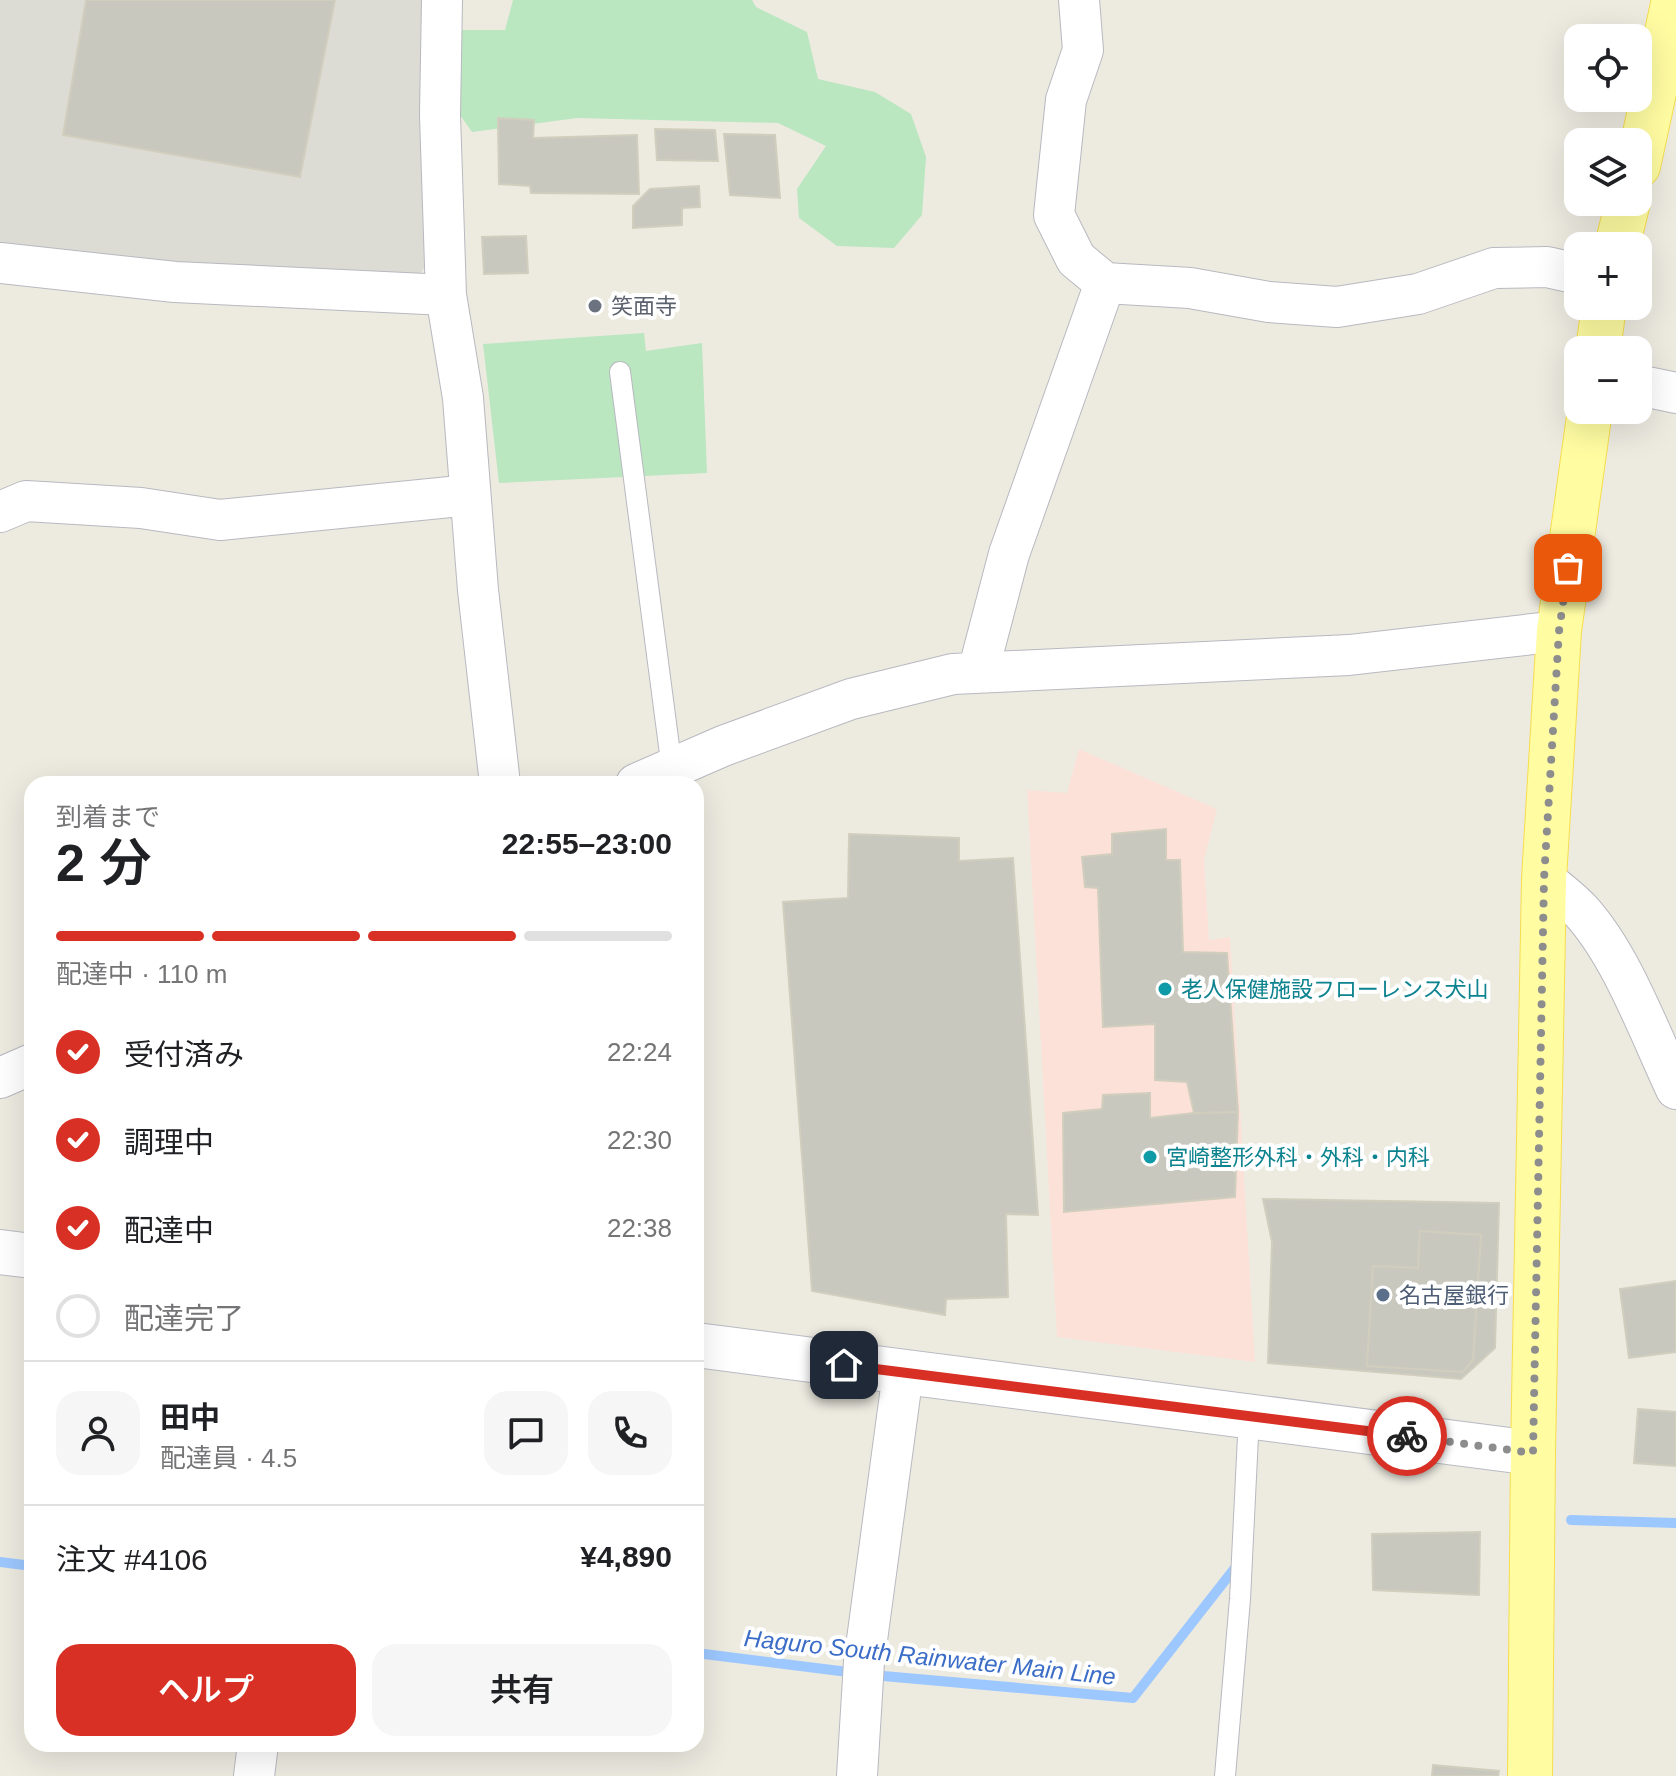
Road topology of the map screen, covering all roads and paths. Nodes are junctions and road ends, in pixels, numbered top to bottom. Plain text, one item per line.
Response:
1 (442, 0) edge
2 (1079, 0) edge
3 (1674, 0) edge
4 (1646, 128) edge
5 (0, 263) edge
6 (1564, 271) edge
7 (1105, 283) junction
8 (446, 295) junction
9 (620, 372) dead end
10 (1652, 388) edge
11 (1676, 393) edge
12 (1588, 424) edge
13 (470, 495) junction
14 (0, 512) edge
15 (1559, 631) junction
16 (978, 672) junction
17 (499, 776) edge
18 (654, 776) edge
19 (1544, 879) junction
20 (24, 1068) edge
21 (0, 1078) edge
22 (1676, 1089) edge
23 (0, 1252) edge
24 (24, 1255) edge
25 (704, 1346) edge
26 (903, 1373) junction
27 (1249, 1416) junction
28 (1533, 1453) junction
29 (257, 1752) edge
30 (254, 1776) edge
31 (857, 1776) edge
32 (1225, 1776) edge
33 (1530, 1776) edge

1 - 8 street
2 - 7 street
3 - 4 main road
5 - 8 street
6 - 7 street
7 - 16 street
8 - 13 street
9 - 18 lane
10 - 11 street
12 - 15 main road
13 - 14 street
13 - 17 street
15 - 16 street
15 - 19 main road
16 - 18 street
19 - 22 street
19 - 28 main road
20 - 21 street
23 - 24 main road
25 - 26 main road
26 - 27 main road
26 - 31 street
27 - 28 main road
27 - 32 lane
28 - 33 main road
29 - 30 street

